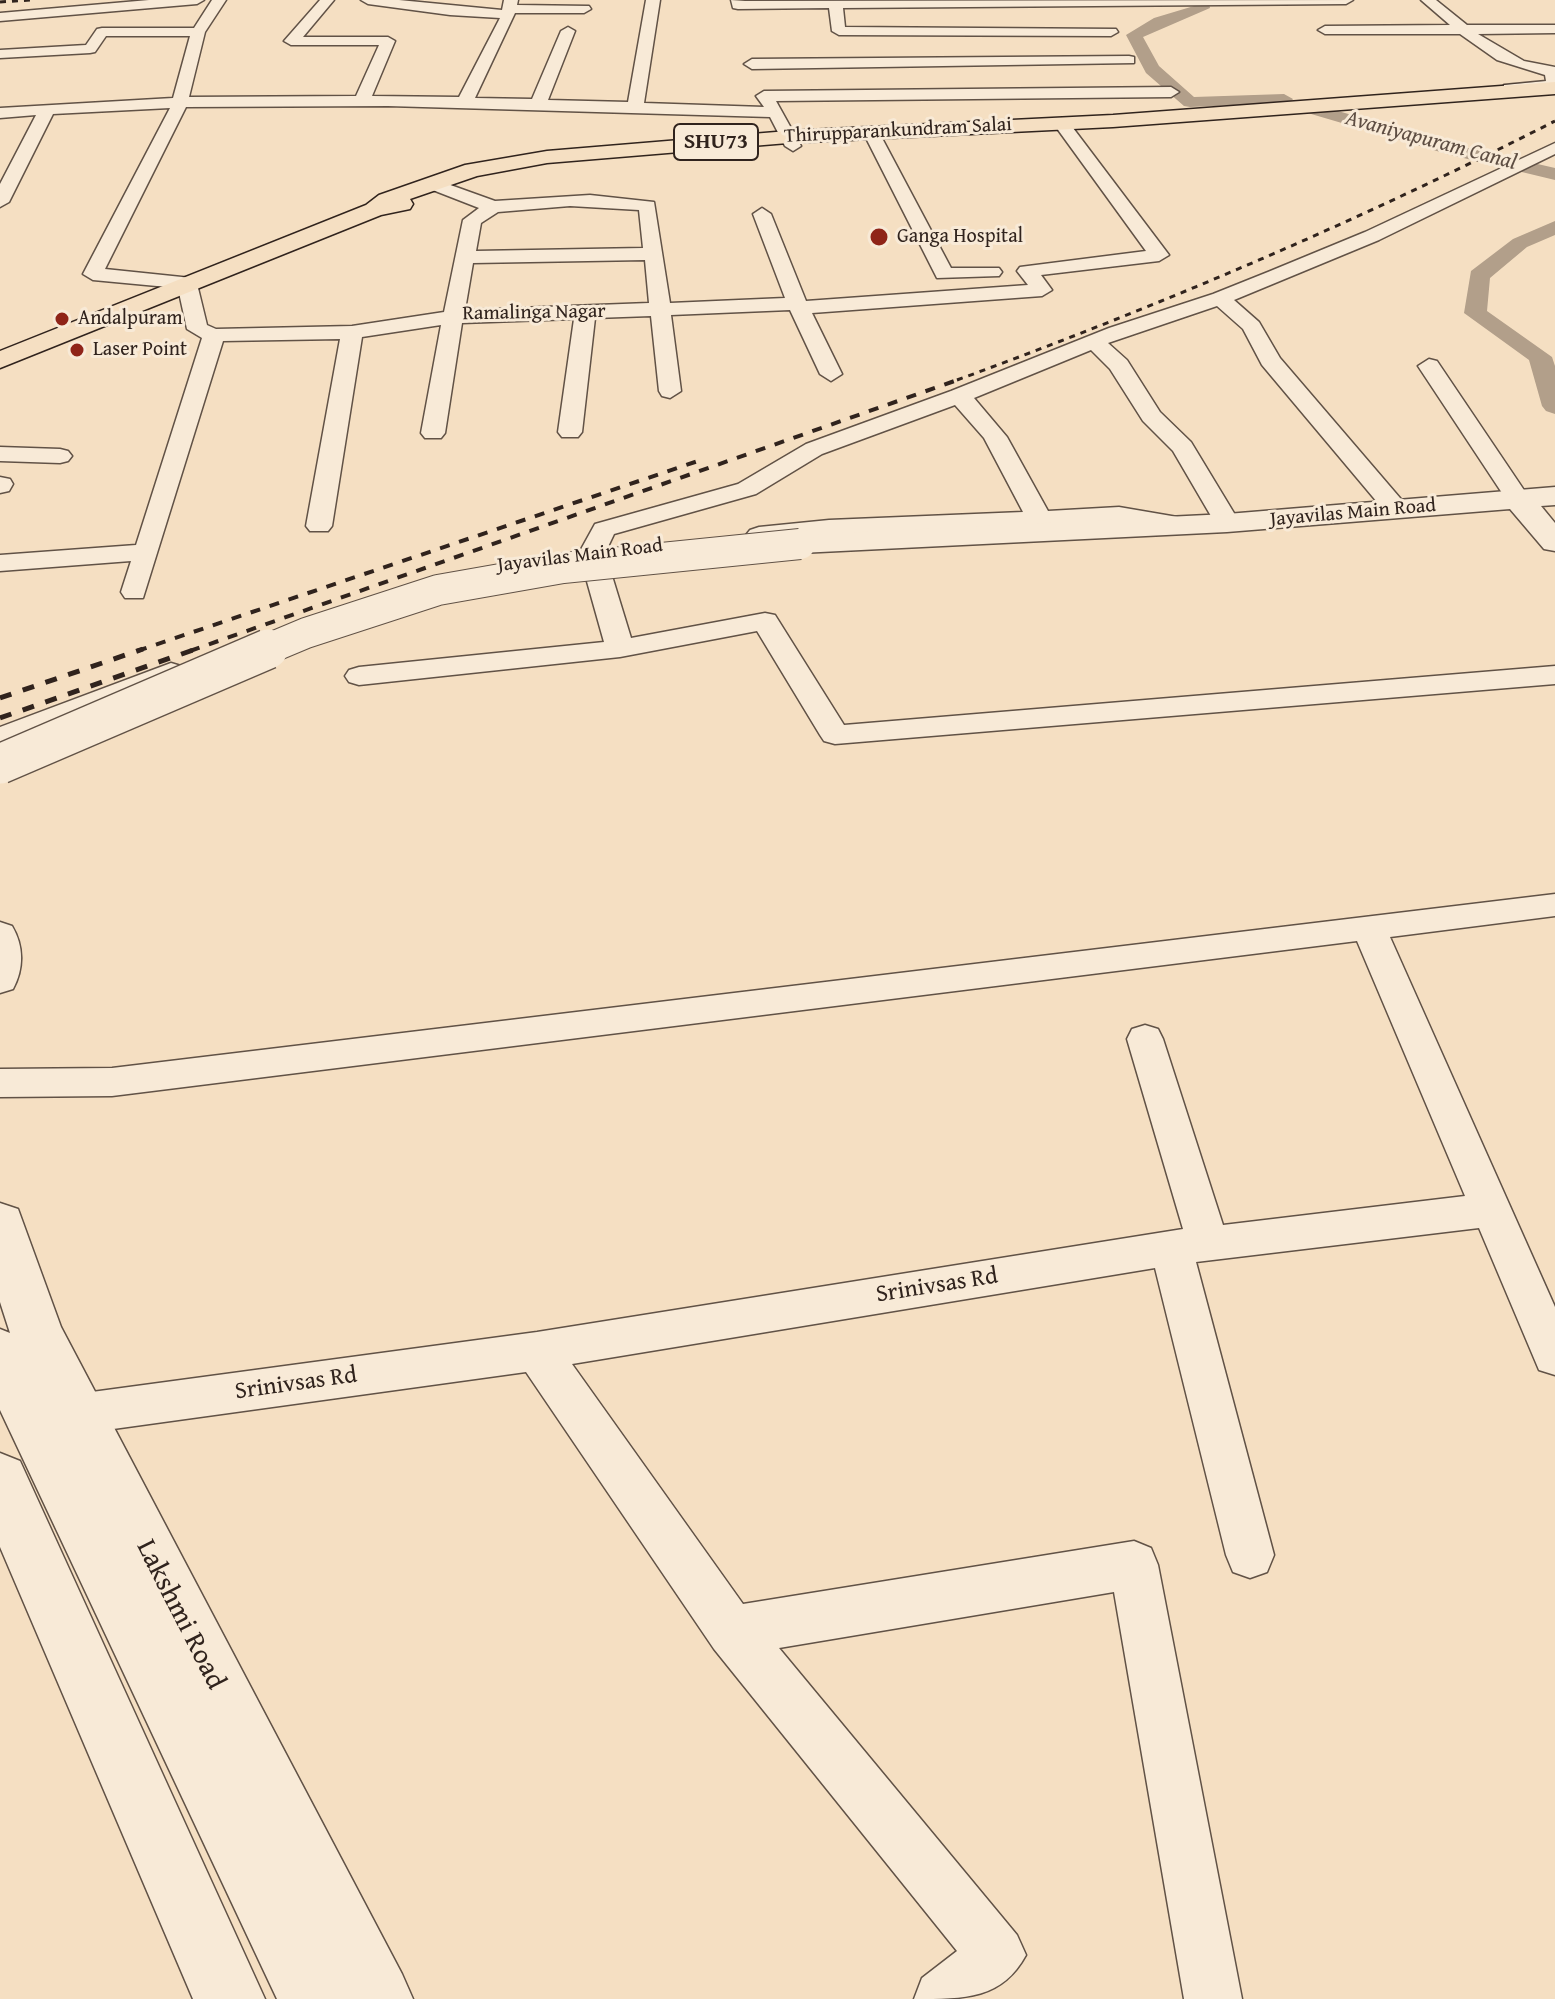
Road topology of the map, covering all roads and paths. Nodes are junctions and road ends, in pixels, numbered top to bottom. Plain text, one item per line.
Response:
1 (197, 0) edge
2 (219, 0) edge
3 (327, 0) edge
4 (368, 0) edge
5 (653, 0) edge
6 (738, 0) edge
7 (1346, 0) edge
8 (1428, 0) edge
9 (1112, 1) edge
10 (1167, 1) edge
11 (1220, 1) edge
12 (922, 2) edge
13 (1132, 2) junction
14 (835, 4) junction
15 (509, 8) edge
16 (584, 9) dead end
17 (0, 17) edge
18 (1121, 26) junction
19 (1464, 29) junction
20 (1555, 29) edge
21 (1325, 30) dead end
22 (568, 31) dead end
23 (198, 32) junction
24 (932, 33) junction
25 (0, 54) edge
26 (943, 63) junction
27 (752, 64) dead end
28 (1139, 68) junction
29 (1554, 77) edge
30 (1171, 92) junction
31 (954, 93) junction
32 (361, 102) junction
33 (465, 102) junction
34 (180, 103) junction
35 (538, 105) junction
36 (635, 108) junction
37 (47, 109) junction
38 (1189, 111) junction
39 (776, 112) junction
40 (0, 113) edge
41 (1059, 125) junction
42 (967, 130) junction
43 (875, 140) junction
44 (791, 142) junction
45 (1545, 157) edge
46 (437, 186) junction
47 (0, 202) edge
48 (493, 207) junction
49 (762, 214) dead end
50 (651, 254) junction
51 (465, 257) junction
52 (1027, 271) junction
53 (191, 284) junction
54 (1220, 298) junction
55 (798, 306) junction
56 (660, 309) junction
57 (585, 312) junction
58 (453, 317) junction
59 (352, 332) junction
60 (214, 335) junction
61 (1094, 341) junction
62 (0, 360) edge
63 (1429, 366) dead end
64 (831, 374) dead end
65 (670, 391) dead end
66 (959, 396) junction
67 (570, 432) dead end
68 (433, 433) dead end
69 (0, 454) edge
70 (60, 456) dead end
71 (1555, 496) edge
72 (1518, 499) junction
73 (1397, 510) junction
74 (1039, 518) junction
75 (1227, 523) junction
76 (1188, 525) junction
77 (319, 526) dead end
78 (1555, 542) edge
79 (146, 552) junction
80 (592, 553) junction
81 (0, 563) edge
82 (134, 592) dead end
83 (620, 649) junction
84 (1555, 675) edge
85 (359, 676) dead end
86 (0, 737) edge
87 (0, 764) edge
88 (1555, 905) edge
89 (1368, 926) junction
90 (0, 934) edge
91 (0, 980) edge
92 (1145, 1039) dead end
93 (0, 1083) edge
94 (1491, 1210) junction
95 (0, 1224) edge
96 (1189, 1246) junction
97 (18, 1343) edge
98 (537, 1351) junction
99 (1555, 1356) edge
100 (77, 1414) junction
101 (0, 1480) edge
102 (1250, 1555) dead end
103 (732, 1631) junction
104 (229, 1999) edge
105 (314, 1999) edge
106 (377, 1999) edge
107 (943, 1999) edge
108 (1213, 1999) edge

1 - 17 street
2 - 23 street
3 - 32 street
4 - 15 street
5 - 36 street
6 - 14 street
7 - 11 street
8 - 19 street
9 - 12 street
9 - 13 street
10 - 11 street
10 - 13 street
12 - 14 street
12 - 24 street
13 - 18 street
14 - 24 street
15 - 16 street
15 - 33 street
18 - 24 street
18 - 28 street
19 - 20 street
19 - 21 street
19 - 29 street
22 - 35 street
23 - 25 street
23 - 34 street
24 - 26 street
26 - 27 street
26 - 28 street
26 - 31 street
28 - 30 street
29 - 38 street
29 - 41 main road, Thirupparankundram Salai / SHU73
30 - 31 street
30 - 38 street
31 - 39 street
31 - 42 street
32 - 33 street
32 - 34 street
33 - 35 street
34 - 37 street
34 - 53 street
35 - 36 street
36 - 39 street
37 - 40 street
37 - 47 street
38 - 41 street
39 - 44 street
41 - 42 main road, Thirupparankundram Salai / SHU73
41 - 52 street
42 - 43 main road, Thirupparankundram Salai / SHU73
42 - 44 main road, Thirupparankundram Salai / SHU73
43 - 44 main road, Thirupparankundram Salai / SHU73
43 - 52 street
44 - 46 main road, Thirupparankundram Salai / SHU73
45 - 54 street
46 - 48 street
46 - 53 main road, Thirupparankundram Salai / SHU73
48 - 50 street
48 - 51 street, Ramalinga Nagar
49 - 55 street
50 - 51 street
50 - 56 street
51 - 58 street, Ramalinga Nagar
52 - 55 street, Ramalinga Nagar
53 - 60 street
53 - 62 main road, Thirupparankundram Salai / SHU73
54 - 61 street
54 - 73 street
55 - 56 street, Ramalinga Nagar
55 - 64 street
56 - 57 street, Ramalinga Nagar
56 - 65 street
57 - 58 street, Ramalinga Nagar
57 - 67 street
58 - 59 street
58 - 68 street
59 - 60 street
59 - 77 street
60 - 79 street
61 - 66 street
61 - 75 street
63 - 72 street
66 - 74 street
66 - 80 street
69 - 70 street
71 - 72 street, Jayavilas Main Road
72 - 73 street, Jayavilas Main Road
72 - 78 street
73 - 75 street, Jayavilas Main Road
74 - 76 street, Jayavilas Main Road
74 - 80 street, Jayavilas Main Road
75 - 76 street, Jayavilas Main Road
76 - 87 street, Jayavilas Main Road, bridge
79 - 81 street
79 - 82 street
80 - 83 street
80 - 86 street, Jayavilas Main Road
83 - 84 street
83 - 85 street
88 - 89 street
89 - 93 street
89 - 94 street
90 - 91 street
92 - 96 street
94 - 96 street, Srinivsas Rd
94 - 99 street
95 - 97 street, Lakshmi Road
96 - 98 street, Srinivsas Rd
96 - 102 street
97 - 100 street, Lakshmi Road
97 - 105 street
98 - 100 street, Srinivsas Rd
98 - 103 street
100 - 106 street, Lakshmi Road
101 - 104 street
103 - 107 street
103 - 108 street

